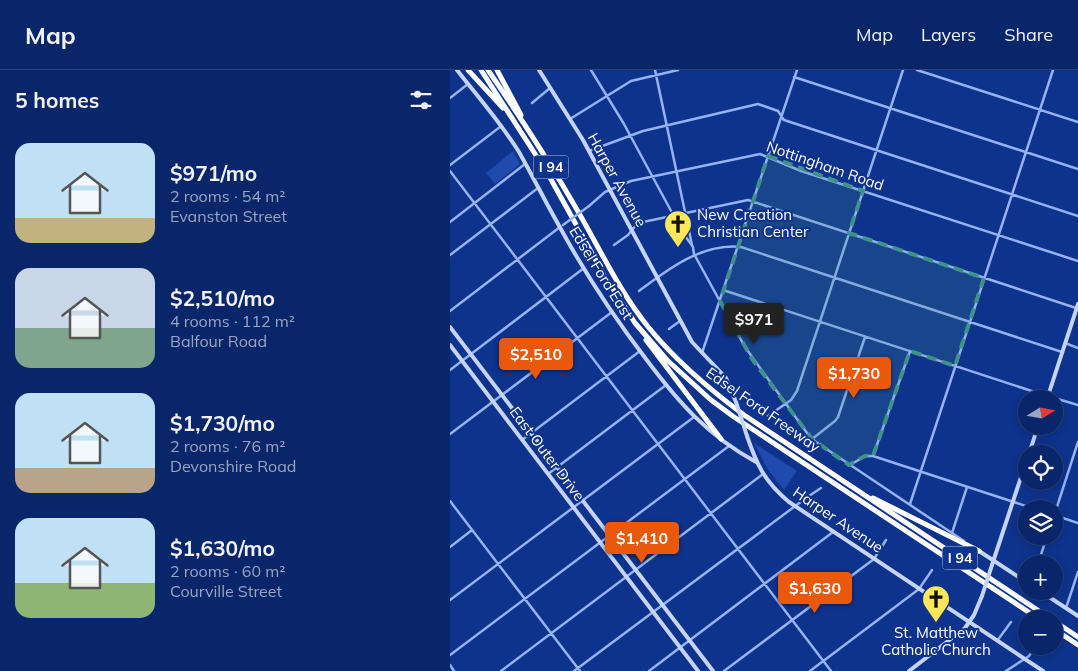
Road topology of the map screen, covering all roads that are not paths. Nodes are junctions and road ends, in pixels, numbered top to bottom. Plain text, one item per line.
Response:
1 (457, 70) edge
2 (468, 70) edge
3 (481, 70) edge
4 (488, 70) edge
5 (497, 70) edge
6 (591, 70) edge
7 (655, 70) edge
8 (678, 70) edge
9 (797, 70) edge
10 (903, 70) edge
11 (917, 70) edge
12 (1053, 70) edge
13 (541, 71) edge
14 (656, 75) junction
15 (794, 77) junction
16 (468, 84) junction
17 (550, 88) junction
18 (607, 96) junction
19 (450, 98) edge
20 (532, 102) dead end
21 (890, 108) junction
22 (1040, 109) junction
23 (509, 113) junction
24 (781, 115) junction
25 (570, 119) junction
26 (1078, 122) edge
27 (667, 125) junction
28 (500, 127) junction
29 (526, 127) junction
30 (630, 135) junction
31 (876, 150) junction
32 (589, 151) junction
33 (1025, 152) junction
34 (768, 156) junction
35 (525, 164) junction
36 (450, 165) edge
37 (1078, 169) edge
38 (450, 171) edge
39 (677, 171) junction
40 (652, 176) junction
41 (538, 188) junction
42 (611, 190) junction
43 (863, 191) junction
44 (1012, 194) junction
45 (752, 202) junction
46 (474, 203) junction
47 (686, 213) junction
48 (674, 215) junction
49 (1078, 216) edge
50 (450, 222) edge
51 (490, 224) junction
52 (561, 226) junction
53 (632, 230) junction
54 (849, 233) junction
55 (998, 235) junction
56 (614, 246) dead end
57 (693, 247) junction
58 (738, 247) junction
59 (694, 254) junction
60 (450, 256) edge
61 (517, 260) junction
62 (1078, 261) edge
63 (584, 268) junction
64 (657, 277) junction
65 (834, 278) junction
66 (984, 278) junction
67 (723, 290) junction
68 (639, 292) dead end
69 (546, 297) junction
70 (720, 301) junction
71 (1077, 306) edge
72 (450, 311) edge
73 (612, 312) junction
74 (681, 321) junction
75 (635, 322) junction
76 (820, 322) junction
77 (970, 322) junction
78 (450, 327) edge
79 (669, 330) dead end
80 (865, 337) junction
81 (577, 338) junction
82 (1065, 343) junction
83 (450, 345) edge
84 (1078, 348) edge
85 (640, 351) junction
86 (910, 351) junction
87 (1062, 352) junction
88 (471, 354) junction
89 (702, 354) junction
90 (462, 361) junction
91 (955, 366) junction
92 (450, 370) edge
93 (606, 376) junction
94 (666, 385) junction
95 (1027, 390) edge
96 (1050, 390) edge
97 (502, 395) junction
98 (1063, 401) edge
99 (493, 402) junction
100 (786, 404) junction
101 (1078, 405) edge
102 (632, 411) junction
103 (768, 416) dead end
104 (694, 417) junction
105 (531, 433) junction
106 (450, 434) edge
107 (720, 439) junction
108 (812, 439) junction
109 (522, 440) junction
110 (1078, 442) edge
111 (658, 444) junction
112 (729, 446) junction
113 (874, 456) junction
114 (756, 462) junction
115 (850, 465) junction
116 (557, 467) junction
117 (920, 472) junction
118 (548, 474) junction
119 (764, 474) junction
120 (684, 479) junction
121 (967, 487) junction
122 (1018, 487) edge
123 (821, 488) dead end
124 (869, 498) junction
125 (1059, 500) edge
126 (450, 501) edge
127 (583, 501) junction
128 (1013, 502) junction
129 (910, 504) junction
130 (1018, 504) edge
131 (795, 506) junction
132 (574, 508) junction
133 (711, 514) junction
134 (1063, 518) edge
135 (1078, 523) edge
136 (472, 530) junction
137 (834, 532) junction
138 (952, 533) junction
139 (609, 536) junction
140 (886, 540) dead end
141 (600, 542) junction
142 (450, 547) edge
143 (738, 548) junction
144 (980, 551) junction
145 (874, 559) junction
146 (993, 563) junction
147 (498, 564) junction
148 (636, 570) junction
149 (932, 570) dead end
150 (1078, 572) edge
151 (627, 577) junction
152 (1018, 577) edge
153 (765, 584) junction
154 (919, 589) junction
155 (525, 599) junction
156 (450, 600) edge
157 (1054, 600) edge
158 (662, 605) junction
159 (1066, 608) junction
160 (1025, 610) edge
161 (1037, 610) edge
162 (653, 612) junction
163 (1078, 616) edge
164 (792, 620) junction
165 (969, 622) junction
166 (1010, 622) dead end
167 (1063, 627) edge
168 (551, 633) junction
169 (1063, 635) edge
170 (1078, 637) edge
171 (689, 640) junction
172 (997, 641) junction
173 (1078, 645) edge
174 (680, 647) junction
175 (450, 655) edge
176 (1028, 655) edge
177 (1025, 659) junction
178 (824, 661) junction
179 (450, 665) edge
180 (579, 670) edge
181 (454, 671) edge
182 (501, 671) edge
183 (574, 671) edge
184 (649, 671) edge
185 (698, 671) edge
186 (713, 671) edge
187 (724, 671) edge
188 (810, 671) edge
189 (831, 671) edge
190 (910, 671) edge
191 (1006, 671) edge
192 (1043, 671) edge

1 - 16 street, Edsel Ford East
2 - 23 highway
3 - 23 highway, Edsel Ford Freeway / I 94
4 - 29 highway, Edsel Ford Freeway / I 94
5 - 29 highway
6 - 18 street
7 - 14 street
8 - 14 street
9 - 15 street
10 - 21 street
11 - 22 street
12 - 22 street
13 - 17 street, Harper Avenue
14 - 18 street
14 - 27 street
15 - 21 street
15 - 24 street
16 - 19 street
16 - 28 street, Edsel Ford East
17 - 20 street
17 - 25 street, Harper Avenue
18 - 25 street
18 - 30 street
21 - 31 street
21 - 33 street
22 - 26 street
22 - 33 street
23 - 75 highway, Edsel Ford Freeway / I 94
24 - 27 street
24 - 31 street
24 - 34 street
25 - 32 street, Harper Avenue
27 - 30 street
27 - 39 street
28 - 35 street, Edsel Ford East
28 - 36 street
29 - 124 highway, Edsel Ford Freeway / I 94
30 - 32 street
30 - 40 street
31 - 43 street
31 - 44 street
32 - 42 street, Harper Avenue
33 - 37 street
33 - 44 street
34 - 39 street, Nottingham Road
34 - 43 street, Nottingham Road
34 - 45 street
35 - 41 street, Edsel Ford East
35 - 46 street
38 - 46 street
39 - 40 street, Nottingham Road
39 - 47 street
40 - 42 street, Nottingham Road
40 - 48 street
41 - 51 street
41 - 52 street, Edsel Ford East
42 - 52 street, Nottingham Road, bridge
42 - 53 street, Harper Avenue
43 - 54 street
43 - 55 street, Nottingham Road
44 - 49 street
44 - 55 street
45 - 47 street
45 - 54 street
45 - 58 street
46 - 50 street
46 - 51 street
47 - 48 street
47 - 57 street
48 - 53 street
48 - 57 street
51 - 60 street
51 - 61 street
52 - 61 street, Nottingham Road
52 - 63 street, Edsel Ford East
53 - 56 street
53 - 64 street, Harper Avenue
54 - 65 street
54 - 66 street
55 - 62 street, Nottingham Road
55 - 66 street
57 - 59 street
58 - 59 street
58 - 65 street
58 - 67 street
59 - 64 street
59 - 70 street
61 - 69 street
61 - 72 street, Nottingham Road
63 - 69 street
63 - 73 street, Edsel Ford East
64 - 68 street
64 - 74 street, Harper Avenue
65 - 76 street
65 - 77 street
66 - 71 street
66 - 77 street
67 - 70 street
67 - 76 street
69 - 81 street
69 - 88 street
70 - 89 street
70 - 100 street
71 - 82 street
73 - 81 street
73 - 85 street, Edsel Ford East
74 - 79 street
74 - 89 street, Harper Avenue
75 - 107 highway
75 - 160 highway, Edsel Ford Freeway / I 94
76 - 80 street
76 - 100 street
77 - 87 street
77 - 91 street
78 - 88 street, East Outer Drive
80 - 86 street
80 - 108 street
81 - 93 street
81 - 97 street
82 - 84 street
82 - 87 street
83 - 90 street, East Outer Drive
85 - 93 street
85 - 94 street, Edsel Ford East
86 - 91 street
86 - 113 street
87 - 96 street
88 - 90 street
88 - 97 street, East Outer Drive
89 - 114 street, Harper Avenue, bridge
90 - 92 street
90 - 99 street, East Outer Drive
91 - 95 street
91 - 117 street
93 - 102 street
93 - 105 street
94 - 102 street
94 - 104 street, Edsel Ford East
97 - 99 street
97 - 105 street, East Outer Drive
98 - 101 street
99 - 106 street
99 - 109 street, East Outer Drive
100 - 103 street
100 - 108 street
102 - 111 street
102 - 116 street
104 - 107 street, Edsel Ford East
104 - 111 street
105 - 109 street
105 - 116 street, East Outer Drive
107 - 112 street, Edsel Ford East
108 - 115 street
109 - 118 street, East Outer Drive
110 - 125 street
111 - 120 street
111 - 127 street
112 - 114 street, Edsel Ford East
112 - 120 street
113 - 115 street
113 - 117 street
114 - 119 street, Harper Avenue
115 - 129 street
116 - 118 street
116 - 127 street, East Outer Drive
117 - 121 street
117 - 129 street
118 - 132 street, East Outer Drive
119 - 131 street, Harper Avenue
119 - 133 street
120 - 133 street
120 - 139 street
121 - 128 street
121 - 138 street
122 - 128 street
123 - 131 street
124 - 144 highway
124 - 161 highway, Edsel Ford Freeway / I 94
126 - 136 street
127 - 132 street
127 - 139 street, East Outer Drive
128 - 130 street
128 - 146 street
129 - 138 street
131 - 137 street, Harper Avenue
131 - 143 street
132 - 141 street, East Outer Drive
132 - 147 street
133 - 143 street
133 - 148 street
134 - 135 street
136 - 142 street
136 - 147 street
137 - 145 street, Harper Avenue
137 - 153 street
138 - 144 street
139 - 141 street
139 - 148 street, East Outer Drive
140 - 145 street
141 - 151 street, East Outer Drive
141 - 155 street
143 - 153 street
143 - 158 street
144 - 146 street
145 - 154 street, Harper Avenue
145 - 164 street
146 - 152 street
146 - 165 street, bridge
147 - 155 street
147 - 156 street
148 - 151 street
148 - 158 street, East Outer Drive
149 - 154 street
150 - 159 street
151 - 162 street, East Outer Drive
151 - 168 street
153 - 164 street
153 - 171 street
154 - 165 street, Harper Avenue
154 - 178 street
155 - 168 street
155 - 175 street
157 - 159 street
158 - 162 street
158 - 171 street, East Outer Drive
159 - 163 street
162 - 174 street, East Outer Drive
162 - 180 street
164 - 178 street
164 - 187 street
165 - 172 street, Harper Avenue
165 - 190 street
166 - 172 street
167 - 170 highway, Edsel Ford Freeway / I 94
168 - 180 street
168 - 182 street
169 - 173 highway
171 - 174 street
171 - 186 street, East Outer Drive
172 - 177 street, Harper Avenue
174 - 184 street
174 - 185 street, East Outer Drive
176 - 177 street
177 - 191 street
177 - 192 street, Harper Avenue
178 - 188 street
178 - 189 street
179 - 181 street
180 - 183 street

